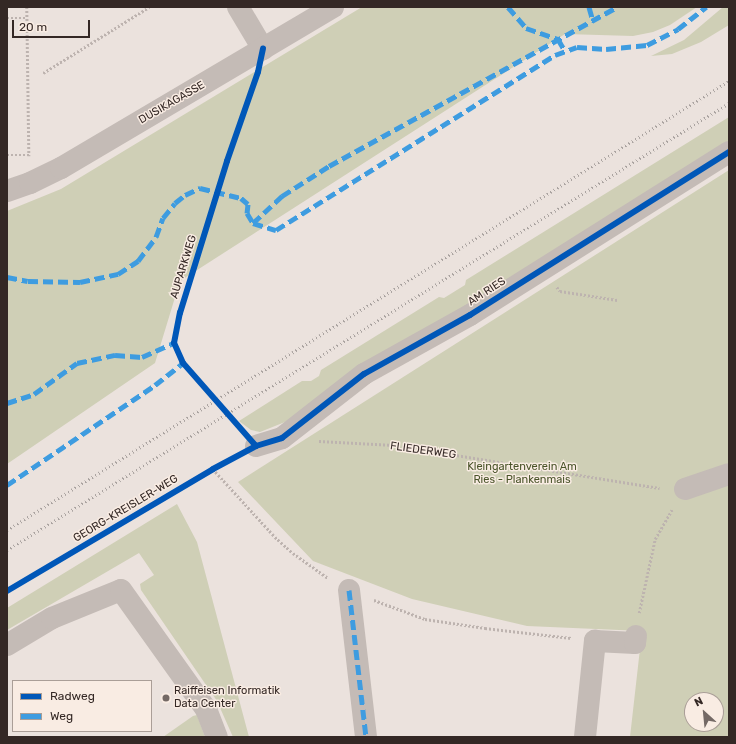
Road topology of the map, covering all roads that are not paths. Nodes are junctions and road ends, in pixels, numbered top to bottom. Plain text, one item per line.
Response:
1 (238, 7) edge
2 (333, 7) edge
3 (263, 49) junction
4 (729, 152) edge
5 (7, 191) edge
6 (256, 446) dead end
7 (729, 474) edge
8 (685, 489) road end
9 (349, 590) road end
10 (636, 636) road end
11 (7, 645) edge
12 (218, 737) edge
13 (366, 737) edge
14 (585, 737) edge

1 - 3 street
2 - 3 street, DUSIKAGASSE
3 - 5 street, DUSIKAGASSE
4 - 6 street, AM RIES
7 - 8 street
9 - 13 street
10 - 14 street
11 - 12 street

